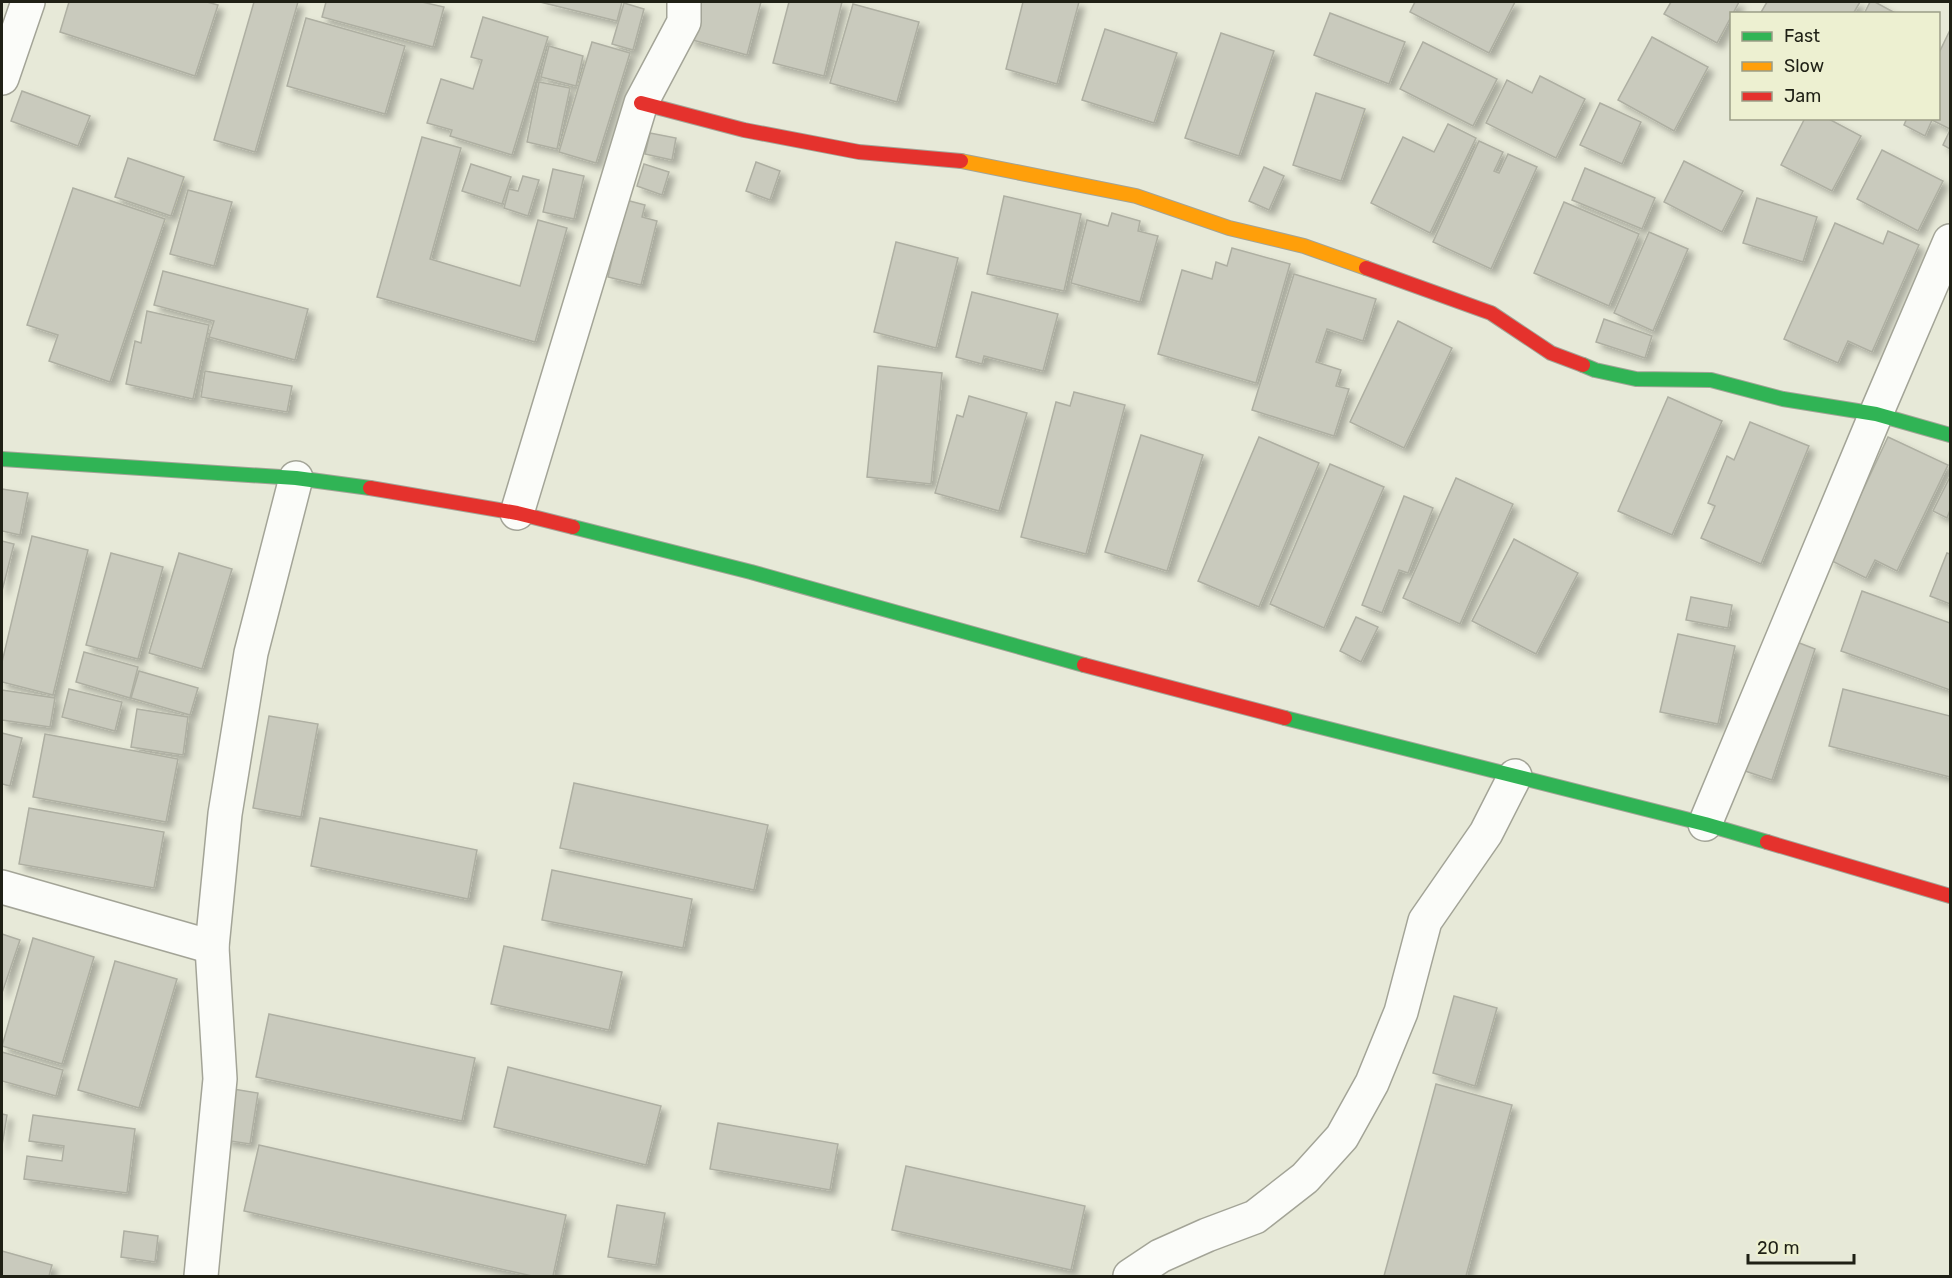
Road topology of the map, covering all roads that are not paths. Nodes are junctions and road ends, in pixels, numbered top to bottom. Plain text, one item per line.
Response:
1 (28, 2) edge
2 (684, 2) edge
3 (2, 78) edge
4 (641, 103) junction
5 (1950, 242) edge
6 (1876, 414) junction
7 (1950, 435) edge
8 (2, 459) edge
9 (296, 478) junction
10 (517, 513) junction
11 (1515, 776) junction
12 (1706, 824) junction
13 (2, 887) edge
14 (1950, 896) edge
15 (212, 947) junction
16 (201, 1276) edge
17 (1130, 1276) edge

1 - 3 street
2 - 4 street
4 - 6 main road
4 - 10 street
5 - 6 street
6 - 7 main road
6 - 12 street
8 - 9 main road
9 - 10 main road
9 - 15 street
10 - 11 main road
11 - 12 main road
11 - 17 street
12 - 14 main road
13 - 15 street
15 - 16 street

